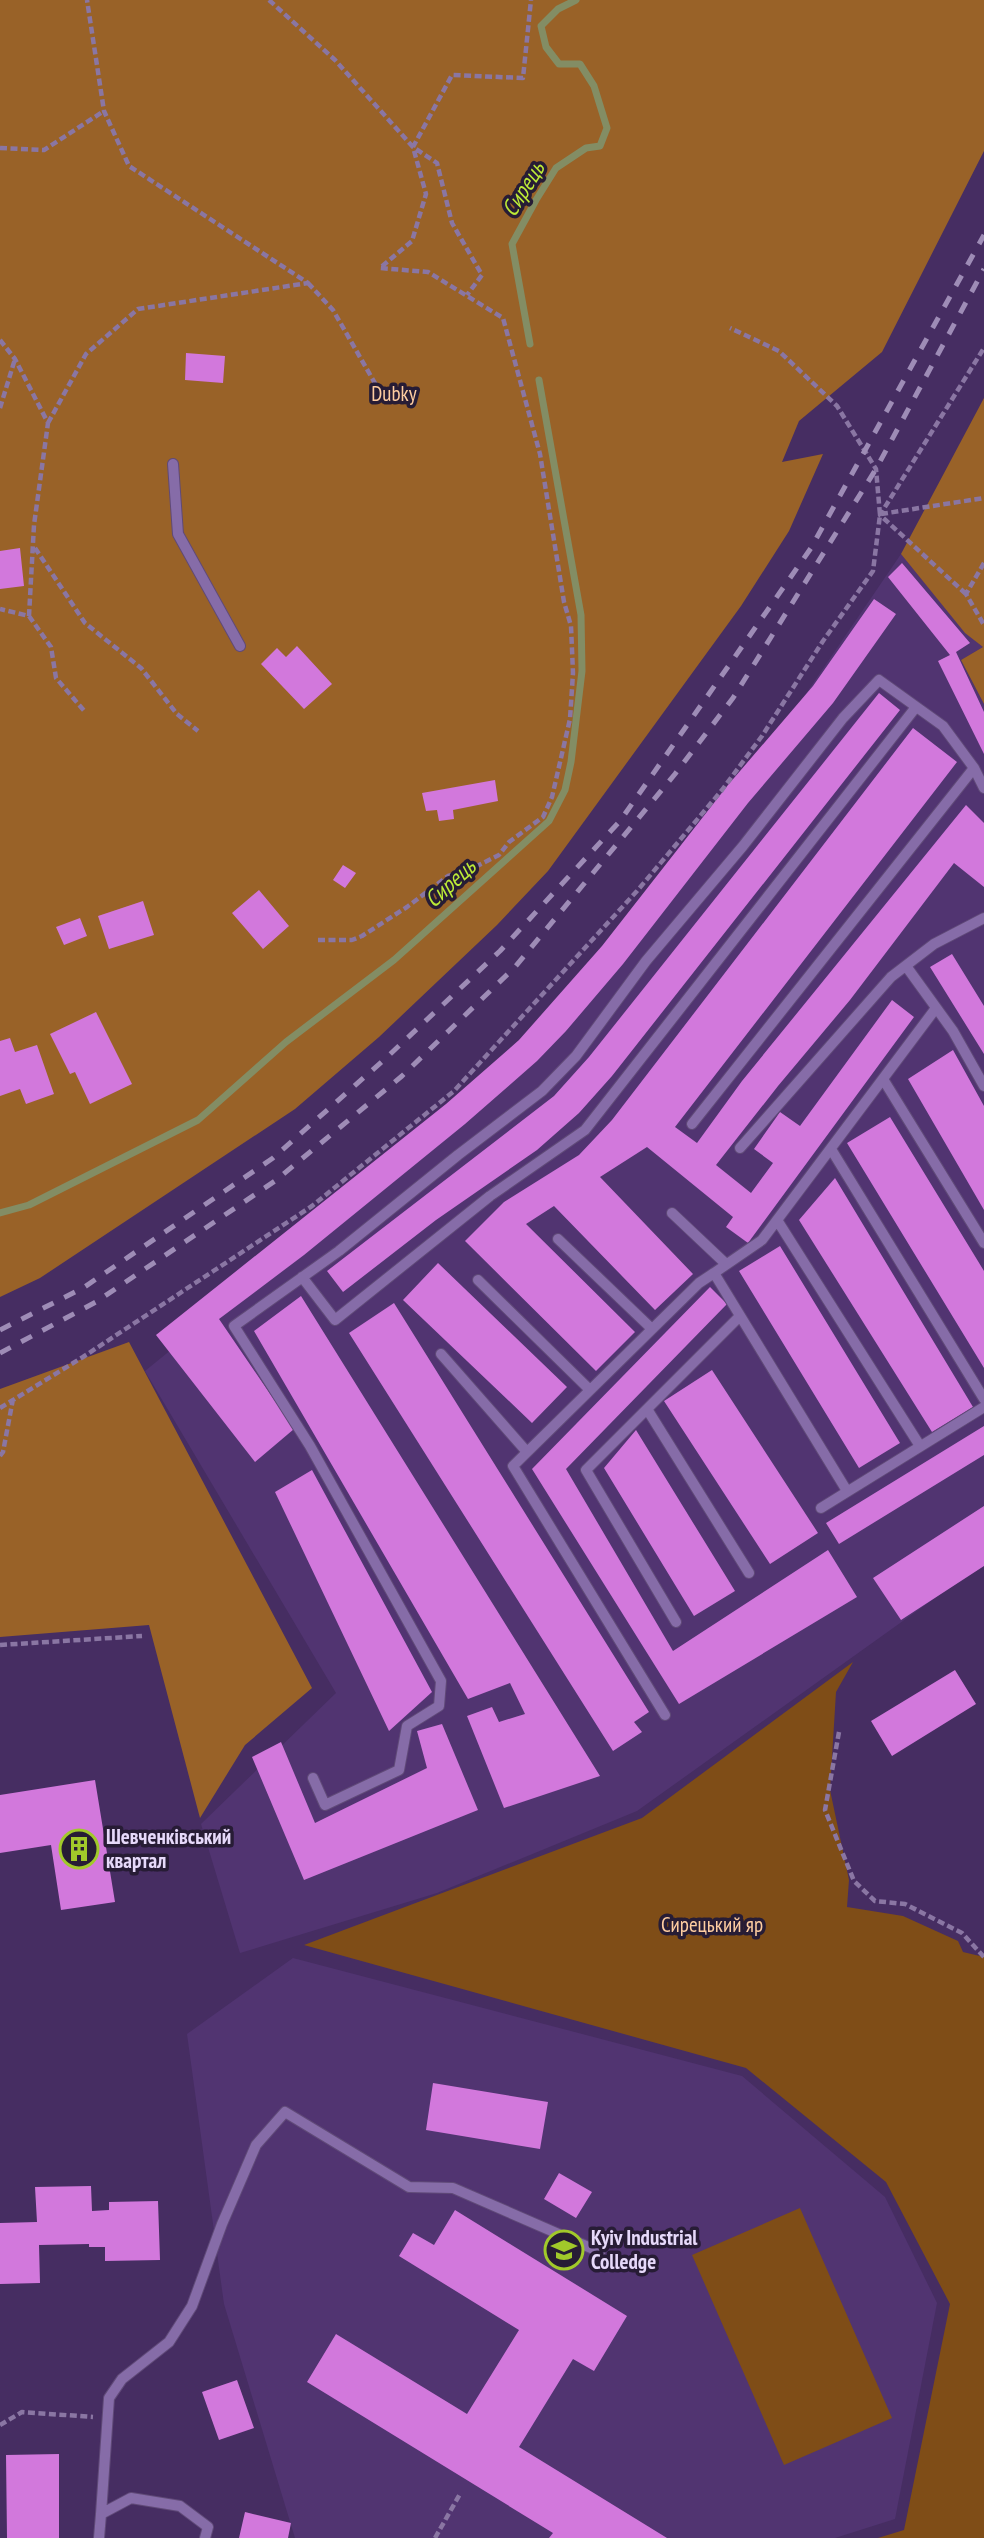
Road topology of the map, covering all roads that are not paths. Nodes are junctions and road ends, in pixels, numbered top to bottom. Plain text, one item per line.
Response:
1 (173, 464) dead end
2 (240, 646) dead end
3 (916, 707) junction
4 (974, 768) junction
5 (984, 788) edge
6 (984, 918) edge
7 (906, 966) junction
8 (936, 1008) junction
9 (883, 1079) junction
10 (984, 1086) edge
11 (692, 1124) dead end
12 (740, 1149) dead end
13 (831, 1149) junction
14 (673, 1213) dead end
15 (777, 1220) junction
16 (558, 1239) dead end
17 (984, 1243) edge
18 (726, 1264) junction
19 (714, 1273) junction
20 (302, 1277) junction
21 (478, 1280) dead end
22 (740, 1316) junction
23 (652, 1329) junction
24 (441, 1354) dead end
25 (590, 1390) junction
26 (984, 1399) edge
27 (984, 1407) edge
28 (647, 1409) junction
29 (920, 1446) junction
30 (527, 1452) junction
31 (848, 1491) junction
32 (821, 1508) dead end
33 (748, 1573) dead end
34 (676, 1622) dead end
35 (664, 1714) dead end
36 (313, 1778) dead end
37 (600, 2252) dead end
38 (101, 2514) junction
39 (99, 2538) edge
40 (205, 2538) edge

1 - 2 lane
3 - 4 lane
3 - 20 lane
3 - 20 lane
4 - 5 lane
4 - 11 lane
6 - 7 lane
7 - 8 lane
7 - 12 lane
8 - 9 lane
8 - 10 lane
9 - 13 lane
9 - 17 lane
13 - 15 lane
13 - 26 lane
14 - 18 lane
15 - 18 lane
15 - 29 lane
16 - 23 lane
18 - 19 lane
19 - 22 lane
19 - 23 lane
20 - 36 lane
21 - 25 lane
22 - 28 lane
22 - 31 lane
23 - 25 lane
24 - 30 lane
25 - 30 lane
27 - 29 lane
28 - 33 lane
28 - 34 lane
29 - 31 lane
30 - 35 lane
31 - 32 lane
37 - 38 lane
38 - 39 lane
38 - 40 lane

